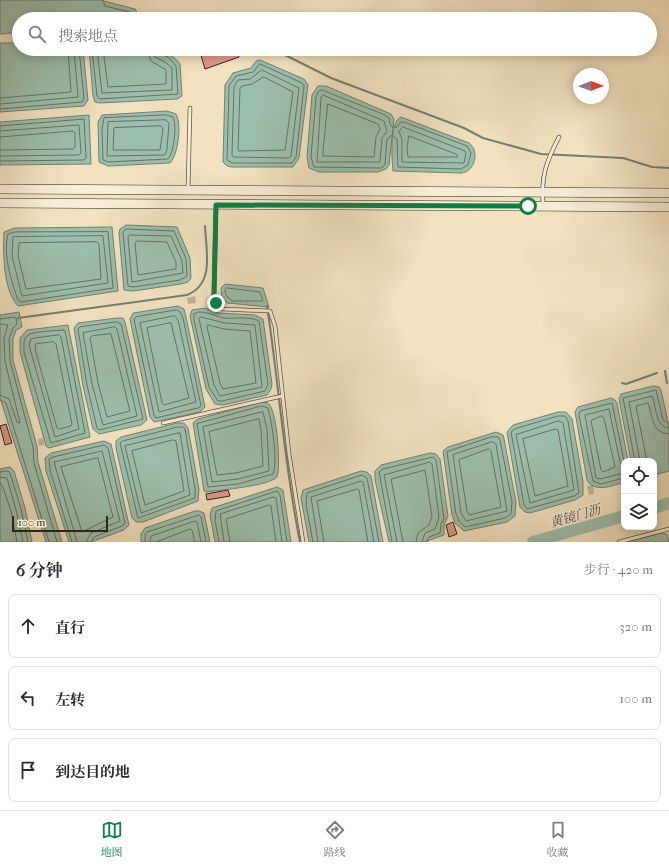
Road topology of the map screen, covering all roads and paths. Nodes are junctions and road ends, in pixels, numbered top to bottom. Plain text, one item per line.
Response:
1 (190, 108) dead end
2 (558, 137) dead end
3 (0, 189) edge
4 (188, 191) junction
5 (542, 192) junction
6 (669, 193) edge
7 (0, 203) edge
8 (216, 205) junction
9 (543, 206) junction
10 (669, 207) edge
11 (282, 396) junction
12 (163, 423) dead end
13 (669, 529) edge
14 (303, 542) edge
15 (619, 542) edge

1 - 4 lane
2 - 5 lane
3 - 4 main road
4 - 5 main road
5 - 6 main road
5 - 9 lane
7 - 8 main road
8 - 9 main road
8 - 11 lane
9 - 10 main road
11 - 12 lane
11 - 14 lane
13 - 15 lane

